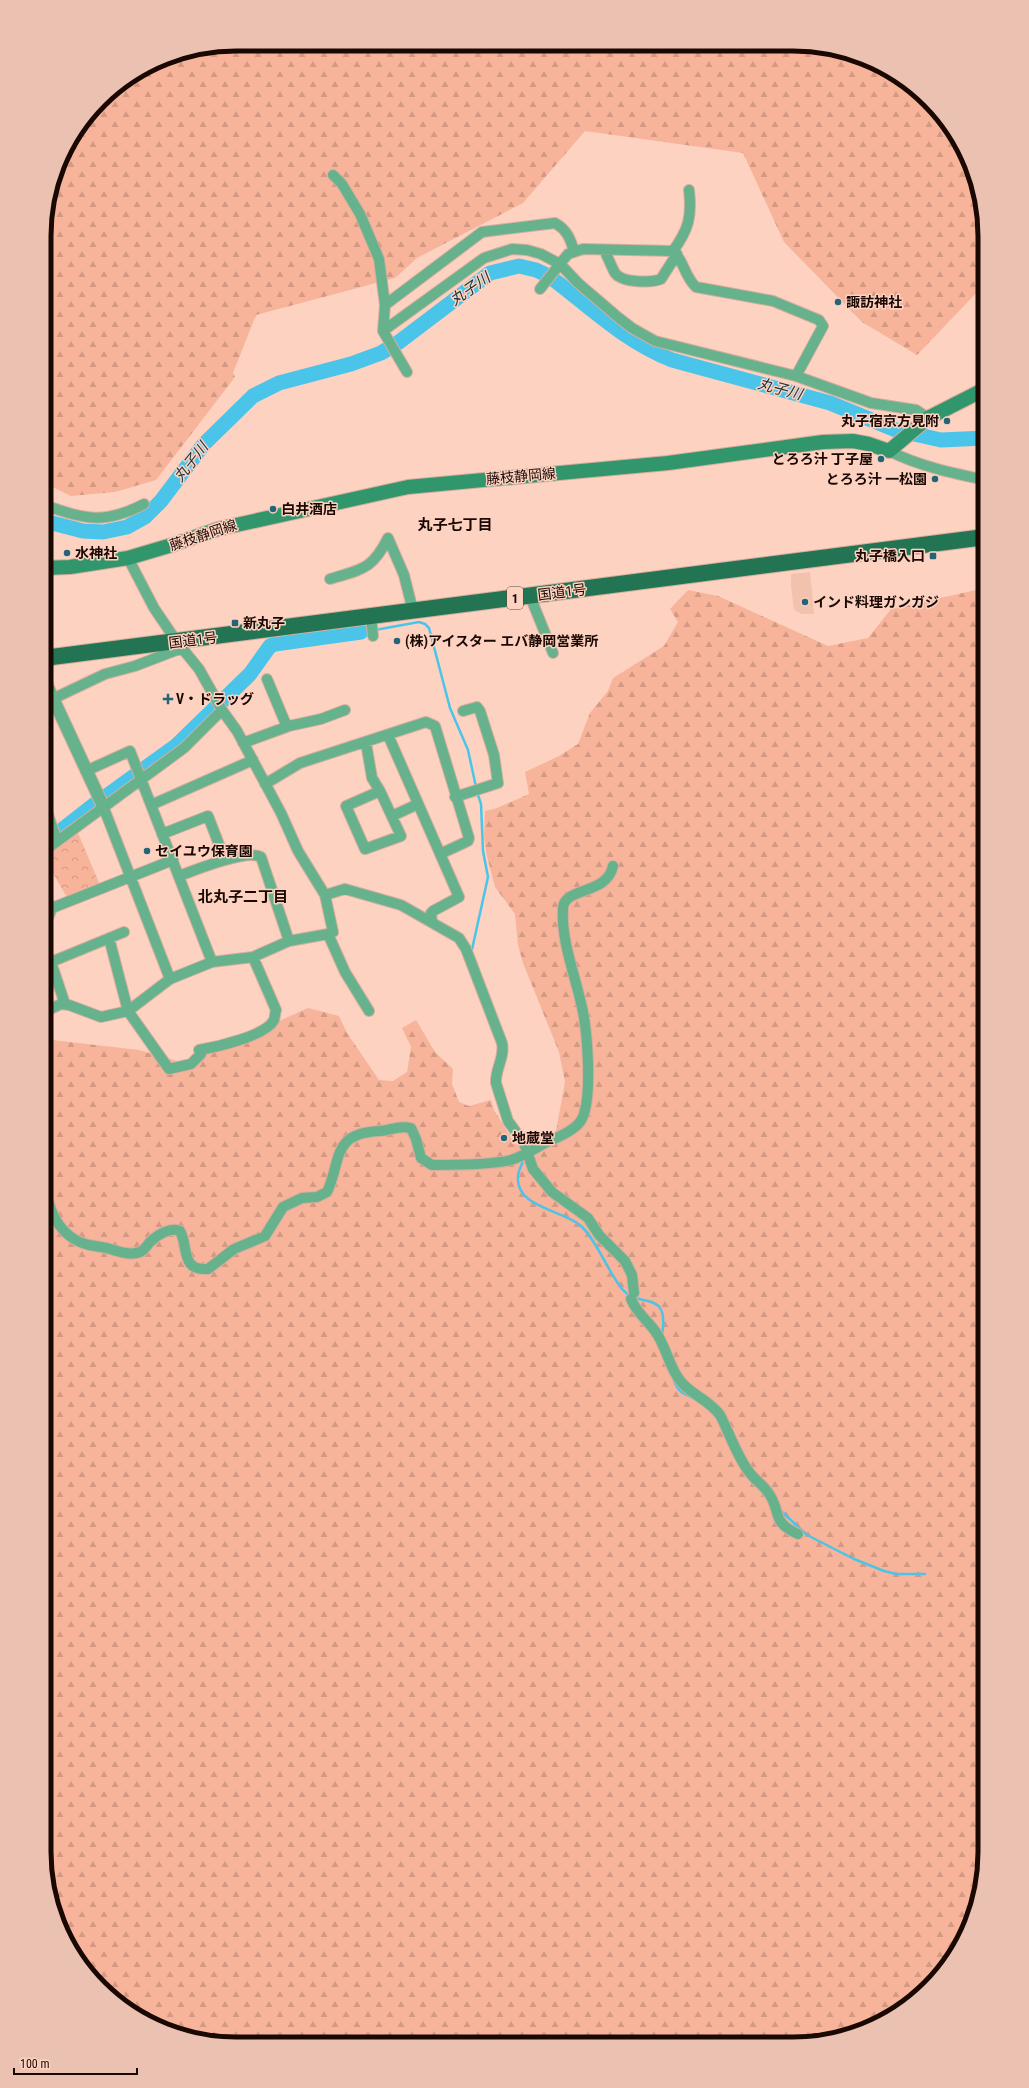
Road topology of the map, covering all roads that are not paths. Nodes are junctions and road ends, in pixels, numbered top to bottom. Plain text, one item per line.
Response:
1 (333, 175) dead end
2 (688, 190) dead end
3 (604, 250) junction
4 (574, 251) junction
5 (675, 252) junction
6 (559, 265) junction
7 (541, 287) dead end
8 (385, 305) junction
9 (383, 332) junction
10 (407, 372) dead end
11 (796, 376) junction
12 (978, 393) edge
13 (925, 420) junction
14 (894, 447) junction
15 (978, 478) edge
16 (144, 504) dead end
17 (51, 507) edge
18 (978, 538) edge
19 (128, 558) junction
20 (51, 568) edge
21 (330, 579) dead end
22 (530, 596) junction
23 (414, 611) junction
24 (372, 621) junction
25 (373, 636) dead end
26 (180, 645) junction
27 (553, 653) dead end
28 (51, 657) edge
29 (267, 679) dead end
30 (51, 700) edge
31 (51, 705) edge
32 (220, 706) junction
33 (345, 710) dead end
34 (462, 712) dead end
35 (287, 727) junction
36 (388, 735) junction
37 (366, 742) junction
38 (243, 743) junction
39 (253, 760) junction
40 (86, 771) junction
41 (139, 775) junction
42 (265, 784) junction
43 (380, 791) junction
44 (455, 797) junction
45 (418, 804) junction
46 (151, 805) junction
47 (103, 806) junction
48 (392, 816) junction
49 (51, 824) edge
50 (162, 834) junction
51 (57, 841) junction
52 (51, 846) edge
53 (440, 854) junction
54 (173, 860) junction
55 (225, 860) junction
56 (612, 866) dead end
57 (179, 876) junction
58 (131, 877) junction
59 (325, 895) junction
60 (52, 908) edge
61 (432, 922) junction
62 (124, 932) dead end
63 (328, 934) junction
64 (109, 938) junction
65 (289, 941) junction
66 (253, 957) junction
67 (51, 962) joint
68 (212, 962) junction
69 (170, 979) junction
70 (66, 1004) junction
71 (51, 1007) edge
72 (128, 1011) junction
73 (369, 1011) dead end
74 (528, 1151) junction
75 (51, 1211) edge
76 (798, 1534) dead end

1 - 8 street
2 - 5 street
3 - 4 street
3 - 5 street
3 - 5 street
4 - 6 street
4 - 8 street
5 - 11 street
6 - 7 street
6 - 9 street
6 - 11 street
8 - 9 street
9 - 10 street
11 - 13 street
12 - 13 main road
13 - 14 main road
14 - 15 street
14 - 19 main road, 藤枝静岡線
16 - 17 street
18 - 22 highway, 国道1号 / 1
19 - 20 main road, 藤枝静岡線
19 - 26 street
21 - 23 street
22 - 23 highway, 国道1号 / 1
22 - 27 street
23 - 24 highway, 国道1号 / 1
24 - 25 street
24 - 26 highway, 国道1号 / 1
26 - 28 highway, 国道1号 / 1
26 - 30 street
26 - 32 street
29 - 35 street
31 - 40 street
32 - 38 street
32 - 41 street
33 - 35 street
34 - 44 street
35 - 38 street
36 - 37 street
36 - 44 street
36 - 45 street
37 - 42 street
37 - 43 street
38 - 39 street
39 - 42 street
39 - 46 street
40 - 41 street
40 - 47 street
41 - 46 street
41 - 47 street
42 - 59 street
43 - 48 street
43 - 48 street
44 - 53 street
45 - 48 street
45 - 53 street
46 - 50 street
47 - 51 street
47 - 58 street
49 - 51 street
50 - 54 street
50 - 55 street
51 - 52 street
53 - 61 street
54 - 57 street
54 - 58 street
55 - 57 street
55 - 65 street
56 - 74 street
57 - 68 street
58 - 60 street
58 - 69 street
59 - 61 street
59 - 63 street
61 - 74 street
62 - 64 street
63 - 65 street
63 - 73 street
64 - 67 street
64 - 72 street
65 - 66 street
66 - 68 street
66 - 72 street
67 - 70 street
68 - 69 street
69 - 72 street
70 - 71 street
70 - 72 street
74 - 75 street
74 - 76 street

